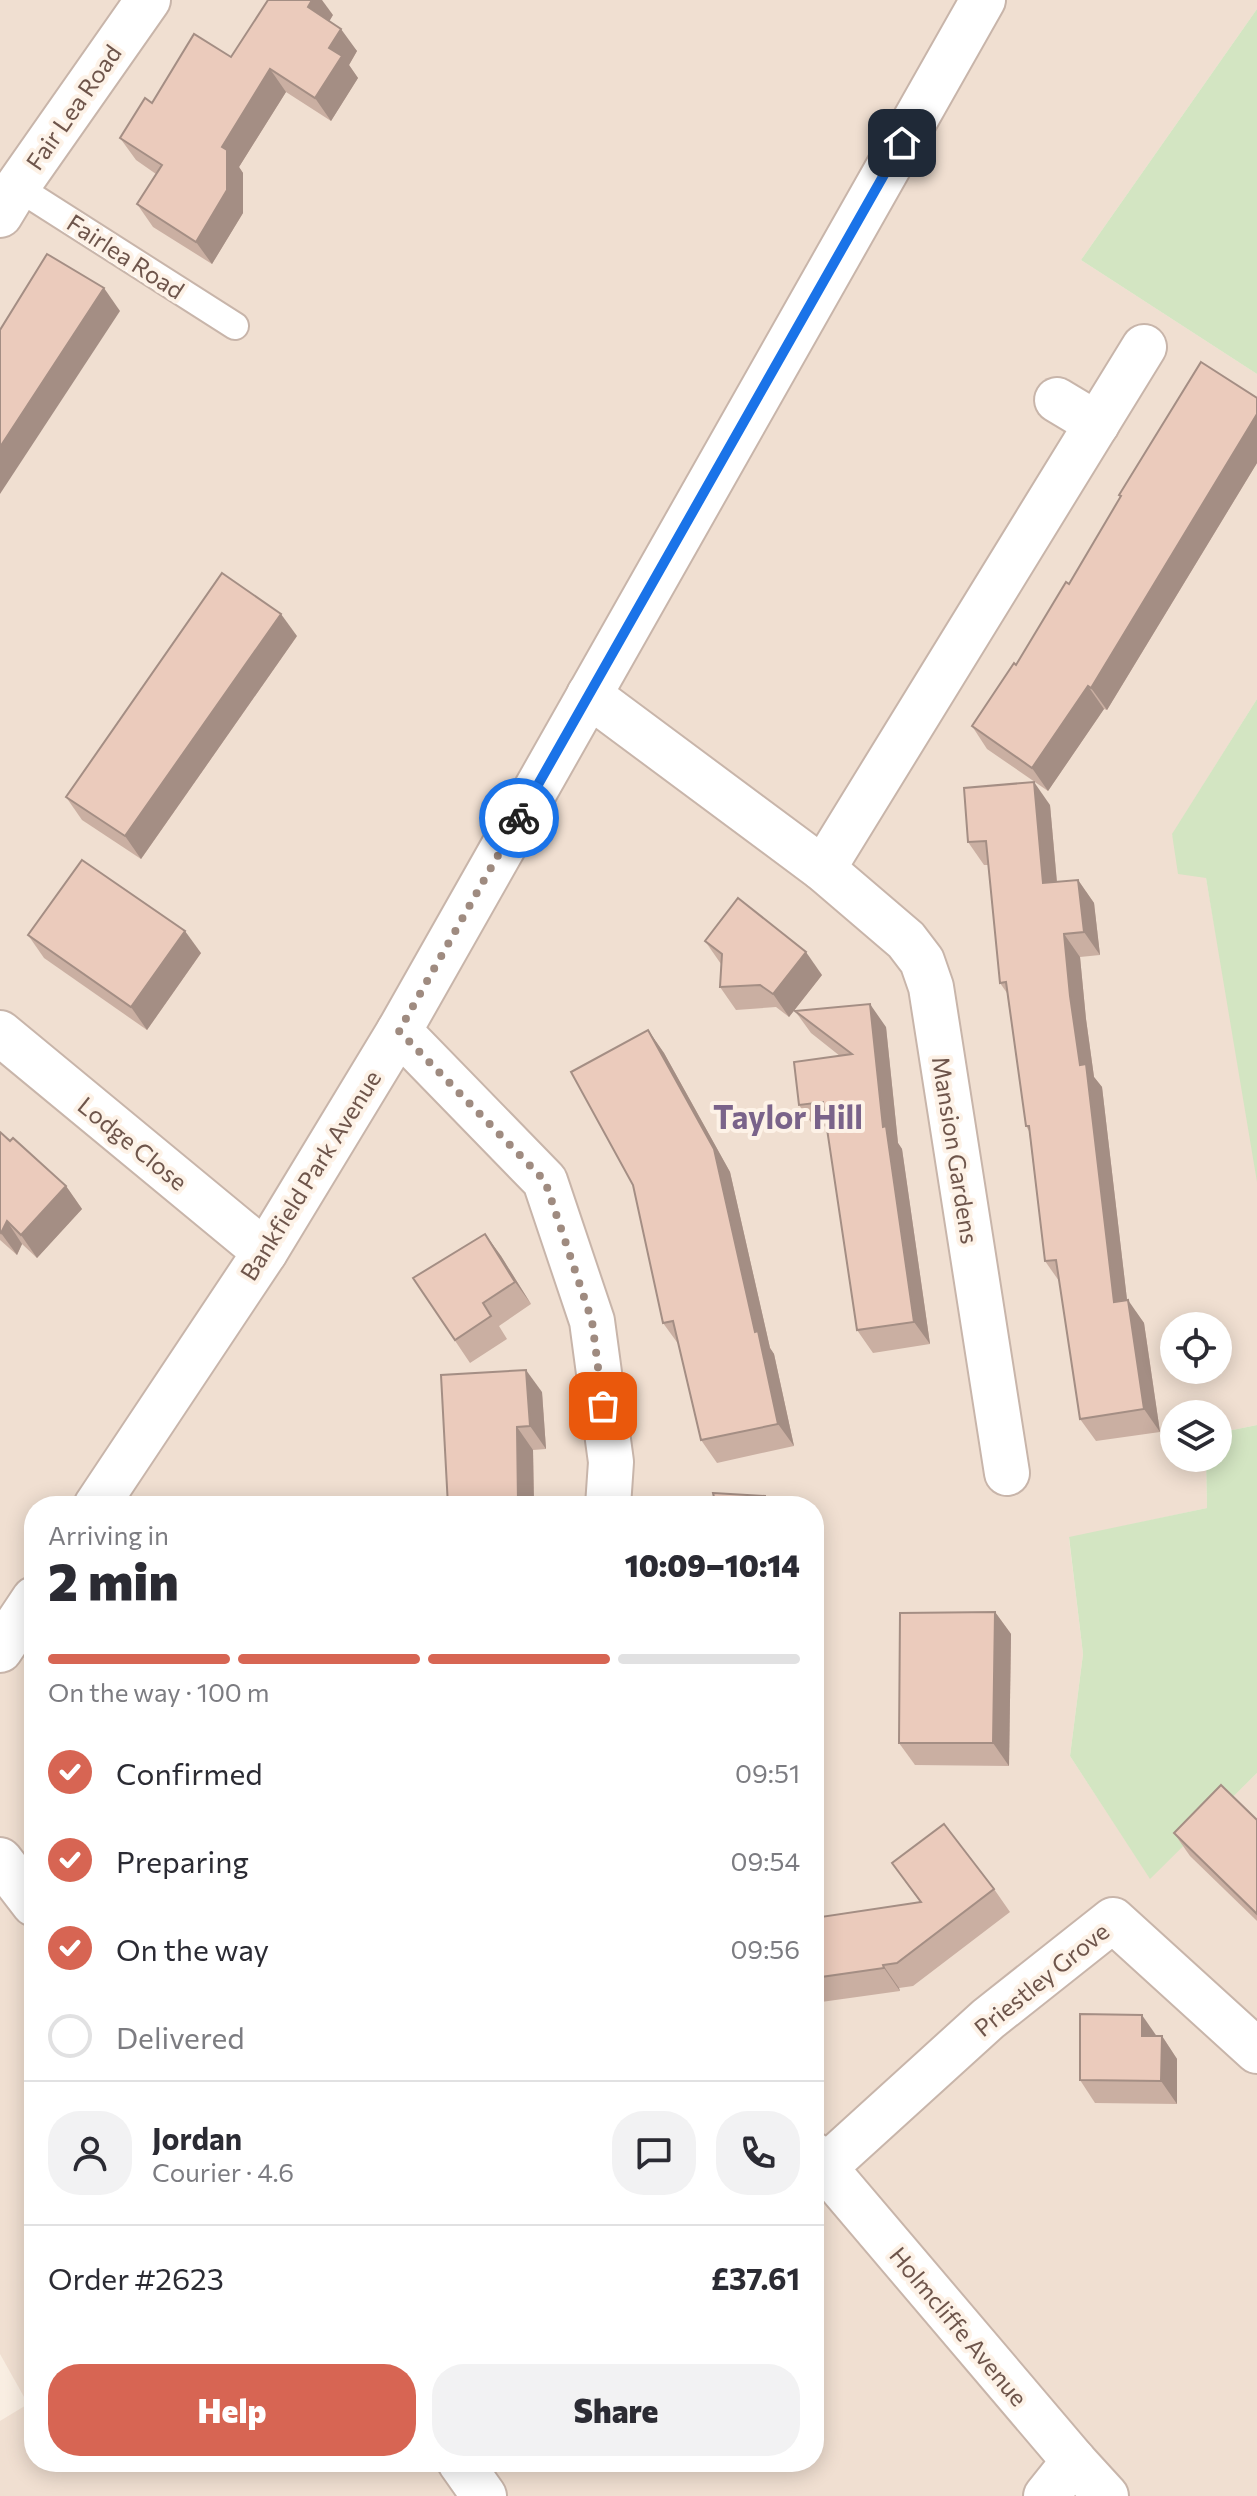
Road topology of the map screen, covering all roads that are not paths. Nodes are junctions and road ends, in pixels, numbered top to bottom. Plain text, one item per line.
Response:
1 (148, 0) edge
2 (983, 0) edge
3 (6, 194) edge
4 (235, 326) dead end
5 (1144, 347) dead end
6 (1057, 400) dead end
7 (1097, 424) junction
8 (589, 695) junction
9 (823, 869) junction
10 (399, 1031) junction
11 (0, 1033) edge
12 (265, 1252) junction
13 (1007, 1473) dead end
14 (103, 1496) edge
15 (609, 1496) edge
16 (24, 1614) edge
17 (0, 1650) edge
18 (0, 1860) edge
19 (24, 1891) edge
20 (1257, 2051) edge
21 (824, 2157) edge
22 (824, 2167) edge
23 (1074, 2461) junction
24 (467, 2472) edge
25 (484, 2496) edge
26 (1046, 2496) edge
27 (1106, 2496) edge

1 - 3 street, Fair Lea Road
2 - 8 street, Bankfield Park Avenue
3 - 4 lane, Fairlea Road
5 - 7 street
6 - 7 street
7 - 9 street
8 - 9 street, Mansion Gardens
8 - 10 street, Bankfield Park Avenue
9 - 13 street, Mansion Gardens
10 - 12 street, Bankfield Park Avenue
10 - 15 street
11 - 12 street, Lodge Close
12 - 14 street, Bankfield Park Avenue
16 - 17 street
18 - 19 street
20 - 21 street, Priestley Grove
22 - 23 street, Holmcliffe Avenue
23 - 26 street
23 - 27 street, Holmcliffe Avenue
24 - 25 street

